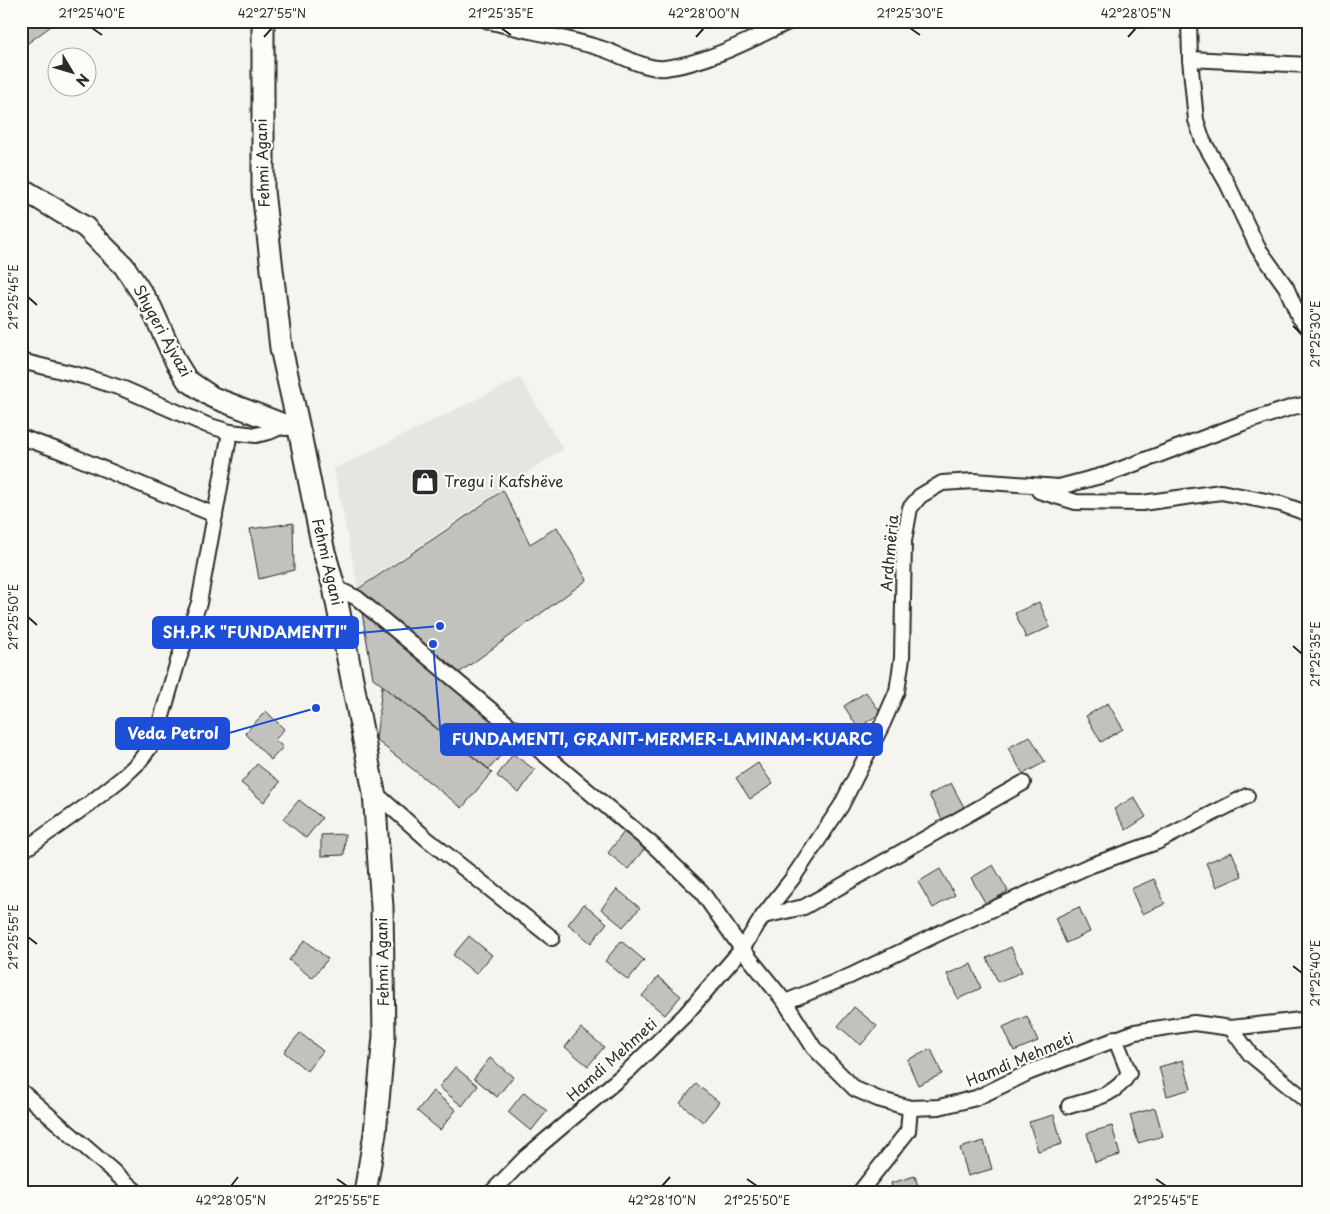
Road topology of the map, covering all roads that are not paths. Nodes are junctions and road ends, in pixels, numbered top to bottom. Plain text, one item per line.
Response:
1 (263, 21) edge
2 (488, 21) edge
3 (790, 21) edge
4 (1189, 21) edge
5 (1190, 59) junction
6 (1309, 64) edge
7 (21, 188) edge
8 (1309, 329) edge
9 (21, 361) edge
10 (1309, 404) edge
11 (292, 424) junction
12 (230, 432) junction
13 (21, 437) edge
14 (1014, 484) junction
15 (1309, 514) edge
16 (215, 515) junction
17 (334, 587) junction
18 (1023, 783) dead end
19 (374, 792) junction
20 (1247, 796) dead end
21 (21, 852) edge
22 (763, 916) junction
23 (552, 938) dead end
24 (742, 949) junction
25 (785, 1002) junction
26 (1309, 1019) edge
27 (1231, 1028) junction
28 (1115, 1038) junction
29 (21, 1091) edge
30 (1309, 1103) edge
31 (1069, 1106) dead end
32 (910, 1108) junction
33 (138, 1193) edge
34 (365, 1193) edge
35 (490, 1193) edge
36 (859, 1193) edge

1 - 11 main road, Fehmi Agani
2 - 3 street
4 - 5 street
5 - 6 street
5 - 8 street
7 - 11 street, Shyqeri Ajvazi
9 - 12 street
10 - 14 street, Ardhmëria
11 - 12 street
11 - 17 main road, Fehmi Agani
12 - 16 street
13 - 16 street
14 - 15 street
14 - 22 street, Ardhmëria
16 - 21 street
17 - 19 main road, Fehmi Agani
17 - 24 street
18 - 22 street
19 - 23 street
19 - 34 main road, Fehmi Agani
20 - 25 street
22 - 24 street, Ardhmëria
24 - 25 street, Hamdi Mehmeti
24 - 35 street, Hamdi Mehmeti
25 - 32 street, Hamdi Mehmeti
26 - 27 street, Hamdi Mehmeti
27 - 28 street, Hamdi Mehmeti
27 - 30 street
28 - 31 street
28 - 32 street, Hamdi Mehmeti
29 - 33 street
32 - 36 street

